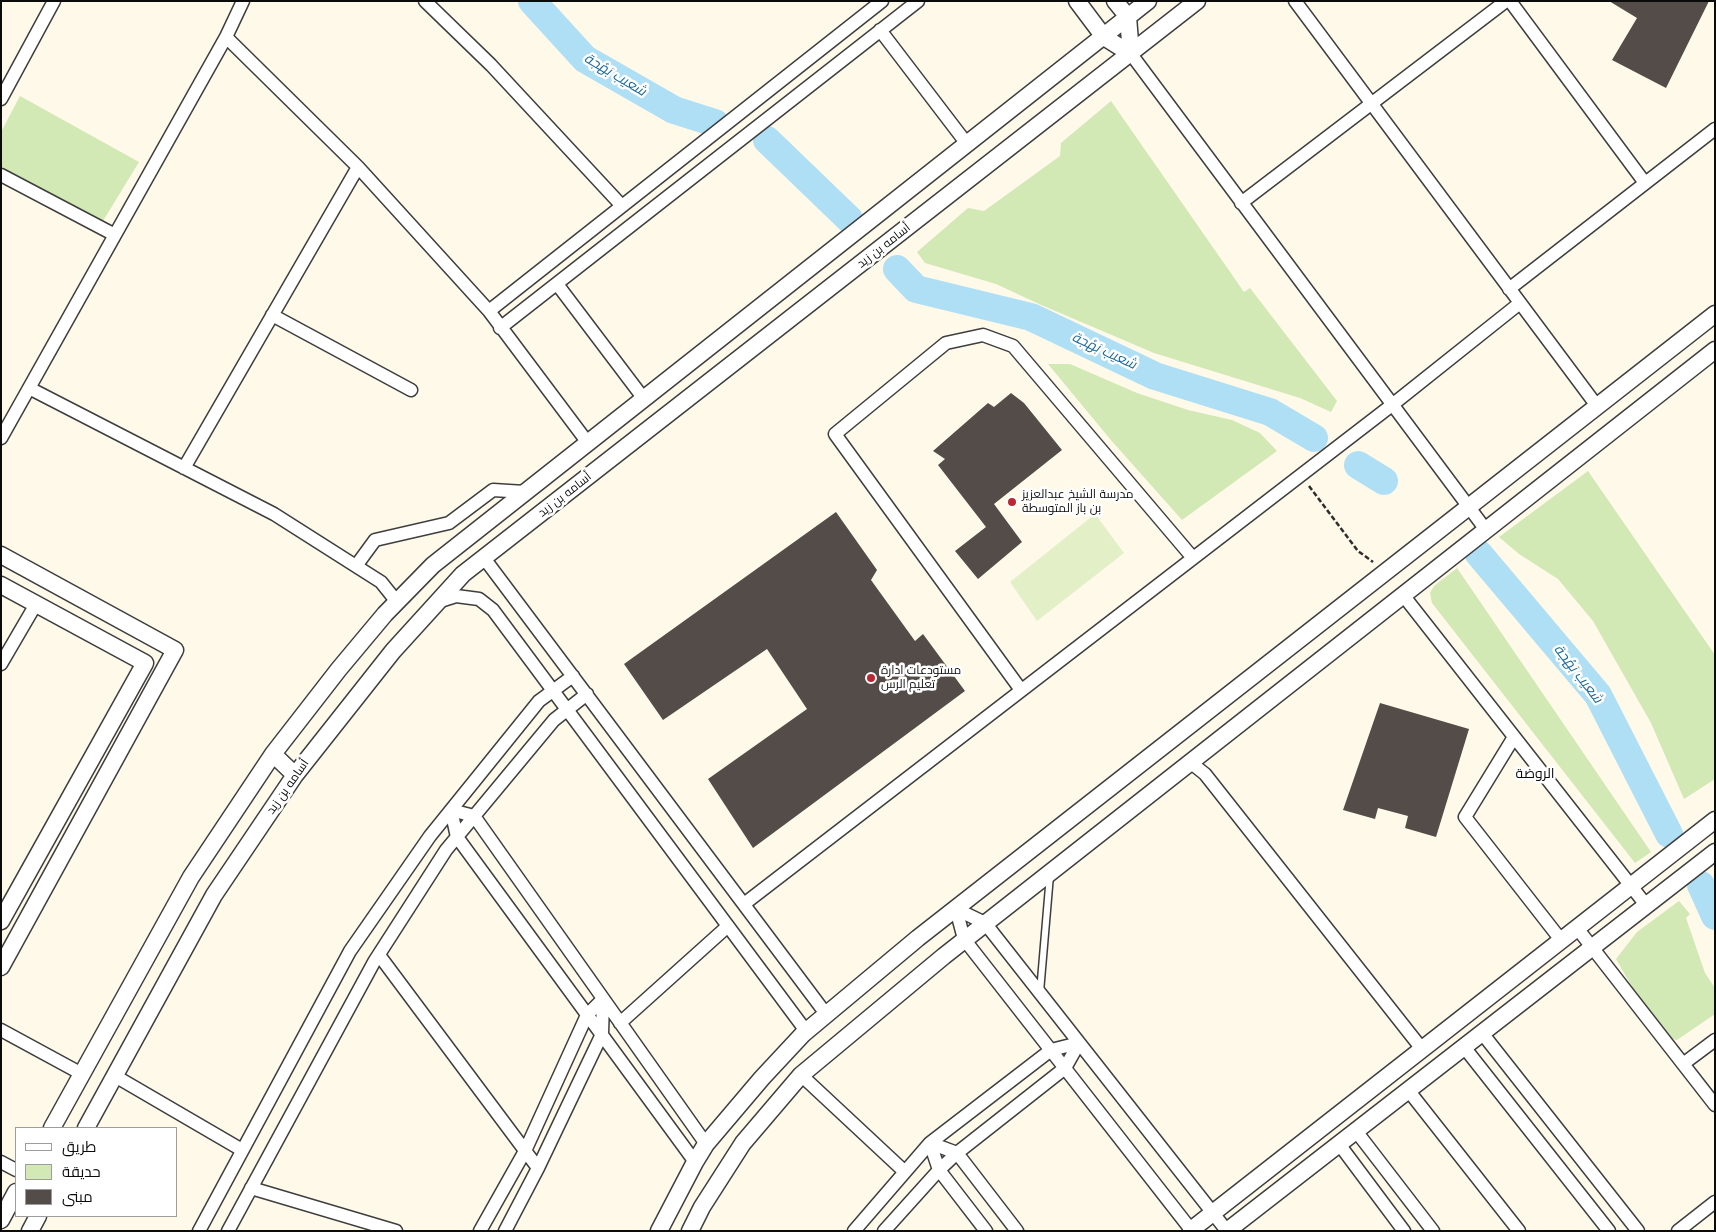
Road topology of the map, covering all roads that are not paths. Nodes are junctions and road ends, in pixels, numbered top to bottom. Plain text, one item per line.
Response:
1 (54, 1) edge
2 (244, 1) edge
3 (425, 1) edge
4 (882, 1) edge
5 (918, 1) edge
6 (1077, 1) edge
7 (1115, 1) edge
8 (1148, 1) edge
9 (1196, 1) edge
10 (1294, 1) edge
11 (1508, 1) edge
12 (1128, 18) junction
13 (880, 30) junction
14 (226, 37) junction
15 (1104, 37) junction
16 (1130, 54) junction
17 (1, 99) edge
18 (1371, 104) junction
19 (1715, 129) edge
20 (967, 144) junction
21 (358, 167) junction
22 (1, 175) edge
23 (1645, 183) junction
24 (1241, 203) junction
25 (622, 206) junction
26 (115, 234) junction
27 (557, 284) junction
28 (1509, 289) junction
29 (1520, 303) junction
30 (489, 311) junction
31 (1715, 314) edge
32 (272, 315) junction
33 (500, 328) junction
34 (1715, 350) edge
35 (29, 388) junction
36 (411, 390) dead end
37 (644, 399) junction
38 (1392, 405) junction
39 (1597, 406) junction
40 (1, 438) edge
41 (588, 443) junction
42 (184, 468) junction
43 (525, 492) junction
44 (1468, 507) junction
45 (1486, 530) junction
46 (1, 555) edge
47 (484, 558) junction
48 (1192, 558) junction
49 (356, 566) junction
50 (1, 585) edge
51 (1403, 595) junction
52 (397, 602) junction
53 (437, 602) junction
54 (36, 604) junction
55 (1, 664) edge
56 (573, 676) junction
57 (1021, 690) junction
58 (553, 691) junction
59 (586, 694) junction
60 (567, 710) junction
61 (1514, 737) junction
62 (273, 754) junction
63 (1190, 762) junction
64 (295, 775) junction
65 (451, 810) junction
66 (474, 816) junction
67 (1715, 820) edge
68 (457, 837) junction
69 (1715, 852) edge
70 (1050, 872) junction
71 (1631, 886) junction
72 (744, 904) junction
73 (1646, 905) junction
74 (956, 909) junction
75 (1, 921) edge
76 (985, 923) junction
77 (728, 926) junction
78 (1577, 928) junction
79 (964, 939) junction
80 (1561, 940) junction
81 (1593, 947) junction
82 (379, 955) junction
83 (1, 967) edge
84 (1040, 994) junction
85 (603, 999) junction
86 (587, 1014) junction
87 (826, 1014) junction
88 (620, 1024) junction
89 (1, 1030) edge
90 (806, 1031) junction
91 (1482, 1033) junction
92 (602, 1034) junction
93 (1715, 1040) edge
94 (1079, 1043) junction
95 (1464, 1047) junction
96 (1422, 1049) junction
97 (1051, 1050) junction
98 (1683, 1064) junction
99 (1064, 1068) junction
100 (82, 1074) junction
101 (801, 1075) junction
102 (115, 1076) junction
103 (1408, 1090) junction
104 (1715, 1104) edge
105 (53, 1127) edge
106 (87, 1127) edge
107 (1356, 1131) junction
108 (930, 1143) junction
109 (706, 1144) junction
110 (1339, 1144) junction
111 (242, 1150) junction
112 (525, 1151) junction
113 (957, 1153) junction
114 (1, 1162) edge
115 (695, 1162) junction
116 (538, 1168) junction
117 (15, 1169) edge
118 (939, 1170) junction
119 (905, 1172) junction
120 (251, 1188) junction
121 (15, 1194) edge
122 (1715, 1202) edge
123 (1213, 1213) junction
124 (37, 1217) edge
125 (1, 1220) edge
126 (1191, 1230) edge
127 (30, 1231) edge
128 (198, 1231) edge
129 (228, 1231) edge
130 (396, 1231) edge
131 (480, 1231) edge
132 (505, 1231) edge
133 (660, 1231) edge
134 (690, 1231) edge
135 (854, 1231) edge
136 (884, 1231) edge
137 (986, 1231) edge
138 (1017, 1231) edge
139 (1227, 1231) edge
140 (1404, 1231) edge
141 (1433, 1231) edge
142 (1519, 1231) edge
143 (1609, 1231) edge
144 (1638, 1231) edge
145 (1678, 1231) edge

1 - 17 street
2 - 14 street
3 - 25 street
4 - 25 street
5 - 13 street
6 - 15 street
7 - 12 street
8 - 12 street
9 - 16 street, أسامه بن زيد
10 - 18 street
11 - 18 street
11 - 23 street
12 - 15 street
12 - 16 street
13 - 20 street
13 - 27 street
14 - 21 street
14 - 26 street
15 - 16 street
15 - 20 street
16 - 24 street
16 - 47 street, أسامه بن زيد
18 - 24 street
18 - 28 street
19 - 23 street
20 - 37 street
21 - 30 street
21 - 32 street
22 - 26 street
23 - 28 street
24 - 38 street
25 - 30 street
26 - 35 street
27 - 33 street
27 - 37 street
28 - 29 street
29 - 38 street
29 - 39 street
30 - 33 street
31 - 39 street
32 - 36 street
32 - 42 street
33 - 41 street
34 - 45 street
35 - 40 street
35 - 42 street
37 - 41 street
38 - 44 street
38 - 48 street
39 - 44 street
41 - 43 street
42 - 49 street
43 - 49 street
43 - 52 street
44 - 45 street
44 - 74 street
45 - 51 street
46 - 83 street
47 - 53 street, أسامه بن زيد
47 - 56 street
48 - 57 street
48 - 57 street
49 - 52 street
50 - 54 street
51 - 61 street
51 - 63 street
52 - 62 street
53 - 58 street
53 - 64 street, أسامه بن زيد
54 - 55 street
54 - 75 street
56 - 58 street
56 - 59 street
57 - 72 street
58 - 60 street
58 - 65 street
59 - 60 street
59 - 72 street
60 - 66 street
60 - 77 street
61 - 71 street
61 - 80 street
62 - 64 street
62 - 100 street
63 - 70 street
63 - 96 street
64 - 102 street, أسامه بن زيد
65 - 66 street
65 - 68 street
65 - 111 street
66 - 68 street
66 - 85 street
67 - 71 street
68 - 82 street
68 - 86 street
69 - 73 street
70 - 76 street
70 - 84 lane
71 - 73 street
71 - 78 street
72 - 87 street
73 - 81 street
74 - 76 street
74 - 79 street
74 - 87 street
76 - 79 street
76 - 84 street
77 - 88 street
77 - 90 street
78 - 80 street
78 - 81 street
79 - 97 street
79 - 101 street
80 - 96 street
81 - 91 street
81 - 98 street
82 - 112 street
82 - 120 street
84 - 94 street
85 - 86 street
85 - 88 street
85 - 92 street
86 - 92 street
86 - 112 street
87 - 90 street
88 - 109 street
89 - 100 street
90 - 109 street
91 - 95 street
91 - 144 street
92 - 115 street
92 - 116 street
93 - 98 street
94 - 97 street
94 - 99 street
94 - 123 street
95 - 103 street
95 - 143 street
96 - 123 street
97 - 99 street
97 - 108 street
98 - 104 street
99 - 113 street
99 - 126 street
100 - 105 street
101 - 119 street
101 - 134 street
102 - 106 street, أسامه بن زيد
102 - 111 street
103 - 107 street
103 - 142 street
107 - 110 street
107 - 141 street
108 - 113 street
108 - 118 street
108 - 119 street
109 - 115 street
110 - 139 street
110 - 140 street
111 - 128 street
112 - 116 street
112 - 131 street
113 - 118 street
113 - 138 street
114 - 117 street
115 - 133 street
116 - 132 street
118 - 136 street
118 - 137 street
119 - 135 street
120 - 129 street
120 - 130 street
121 - 125 street
122 - 145 street
123 - 126 street
123 - 139 street
124 - 127 street

